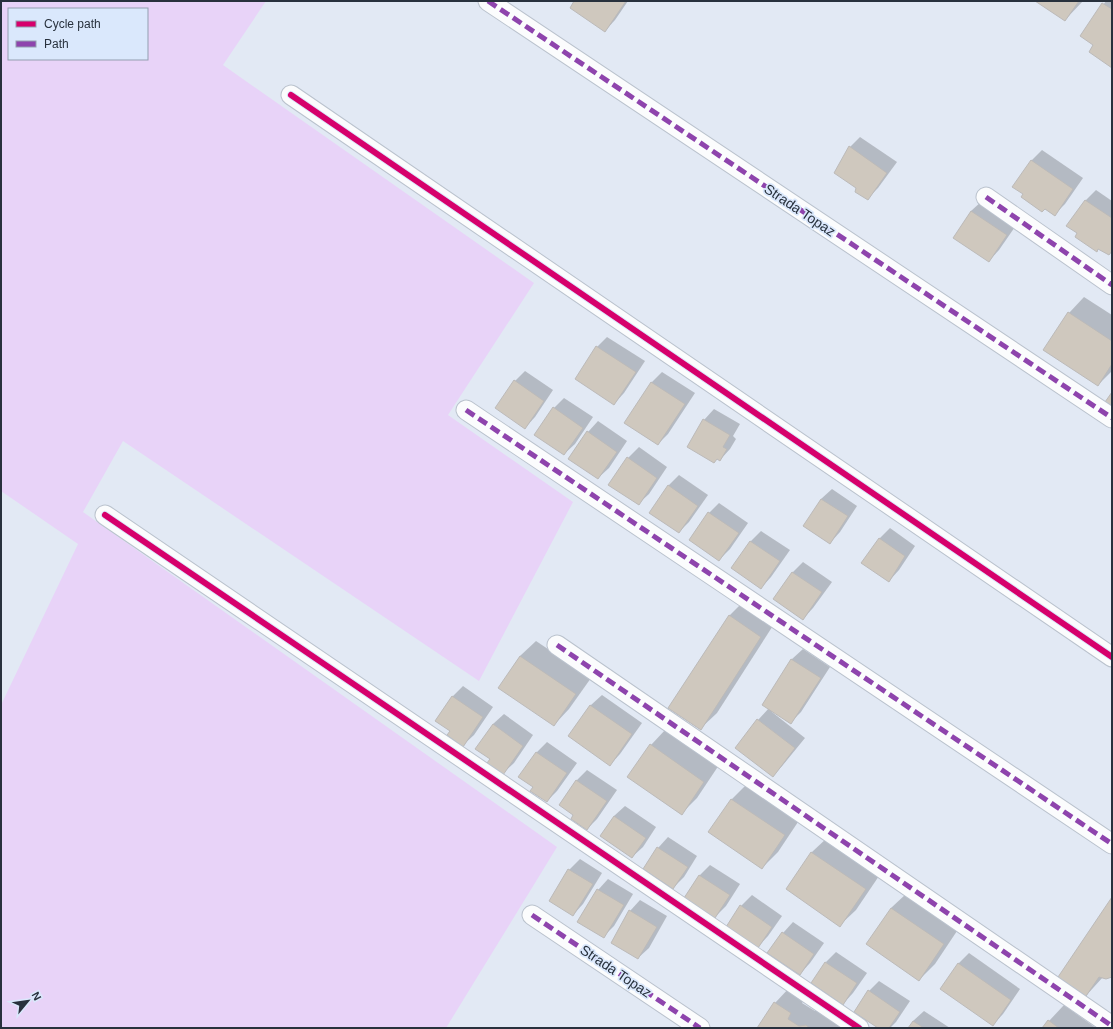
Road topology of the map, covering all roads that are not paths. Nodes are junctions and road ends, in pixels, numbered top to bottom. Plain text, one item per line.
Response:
1 (488, 1) edge
2 (291, 95) dead end
3 (986, 197) dead end
4 (1112, 285) edge
5 (466, 410) dead end
6 (1112, 418) edge
7 (105, 515) dead end
8 (557, 645) dead end
9 (1112, 657) edge
10 (1112, 844) edge
11 (532, 915) dead end
12 (1112, 1026) edge
13 (700, 1028) edge
14 (859, 1028) edge

1 - 6 street, Strada Topaz
2 - 9 street
3 - 4 street
5 - 10 street
7 - 14 street
8 - 12 street
11 - 13 street, Strada Topaz

